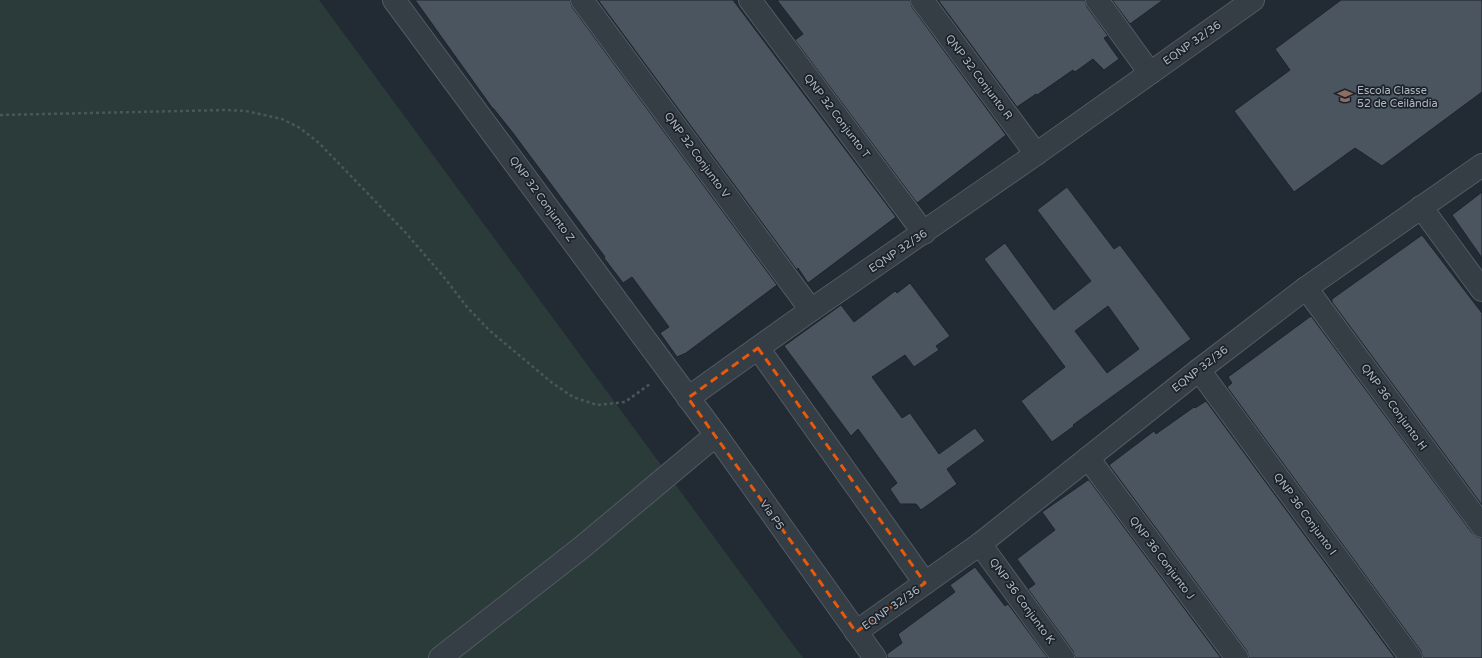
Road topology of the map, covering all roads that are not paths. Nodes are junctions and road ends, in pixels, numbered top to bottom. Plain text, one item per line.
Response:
1 (394, 0) edge
2 (582, 0) edge
3 (750, 0) edge
4 (922, 0) edge
5 (1097, 0) edge
6 (1252, 0) edge
7 (1150, 73) junction
8 (1036, 154) junction
9 (1482, 165) edge
10 (1421, 207) junction
11 (924, 233) junction
12 (1306, 288) junction
13 (1482, 290) edge
14 (811, 310) junction
15 (758, 348) junction
16 (1199, 370) junction
17 (688, 398) junction
18 (716, 435) junction
19 (1088, 458) junction
20 (1482, 526) edge
21 (980, 544) junction
22 (926, 583) junction
23 (856, 632) junction
24 (440, 658) edge
25 (875, 658) edge
26 (1063, 658) edge
27 (1236, 658) edge
28 (1411, 658) edge

1 - 17 street, QNP 32 Conjunto Z
2 - 14 street, QNP 32 Conjunto V
3 - 11 street, QNP 32 Conjunto T
4 - 8 street, QNP 32 Conjunto R
5 - 7 street
6 - 7 street, EQNP 32/36
7 - 8 street, EQNP 32/36
8 - 11 street, EQNP 32/36
9 - 10 street, EQNP 32/36
10 - 12 street, EQNP 32/36
10 - 13 street
11 - 14 street, EQNP 32/36
12 - 16 street, EQNP 32/36
12 - 20 street, QNP 36 Conjunto H
14 - 15 street, EQNP 32/36
15 - 17 street, EQNP 32/36
15 - 22 street, EQNP 32/36
16 - 19 street, EQNP 32/36
16 - 28 street, QNP 36 Conjunto I
17 - 18 street, Via P5
18 - 23 street, Via P5
18 - 24 street
19 - 21 street, EQNP 32/36
19 - 27 street, QNP 36 Conjunto J
21 - 22 street, EQNP 32/36
21 - 26 street, QNP 36 Conjunto K
22 - 23 street, EQNP 32/36
23 - 25 street, Via P5

